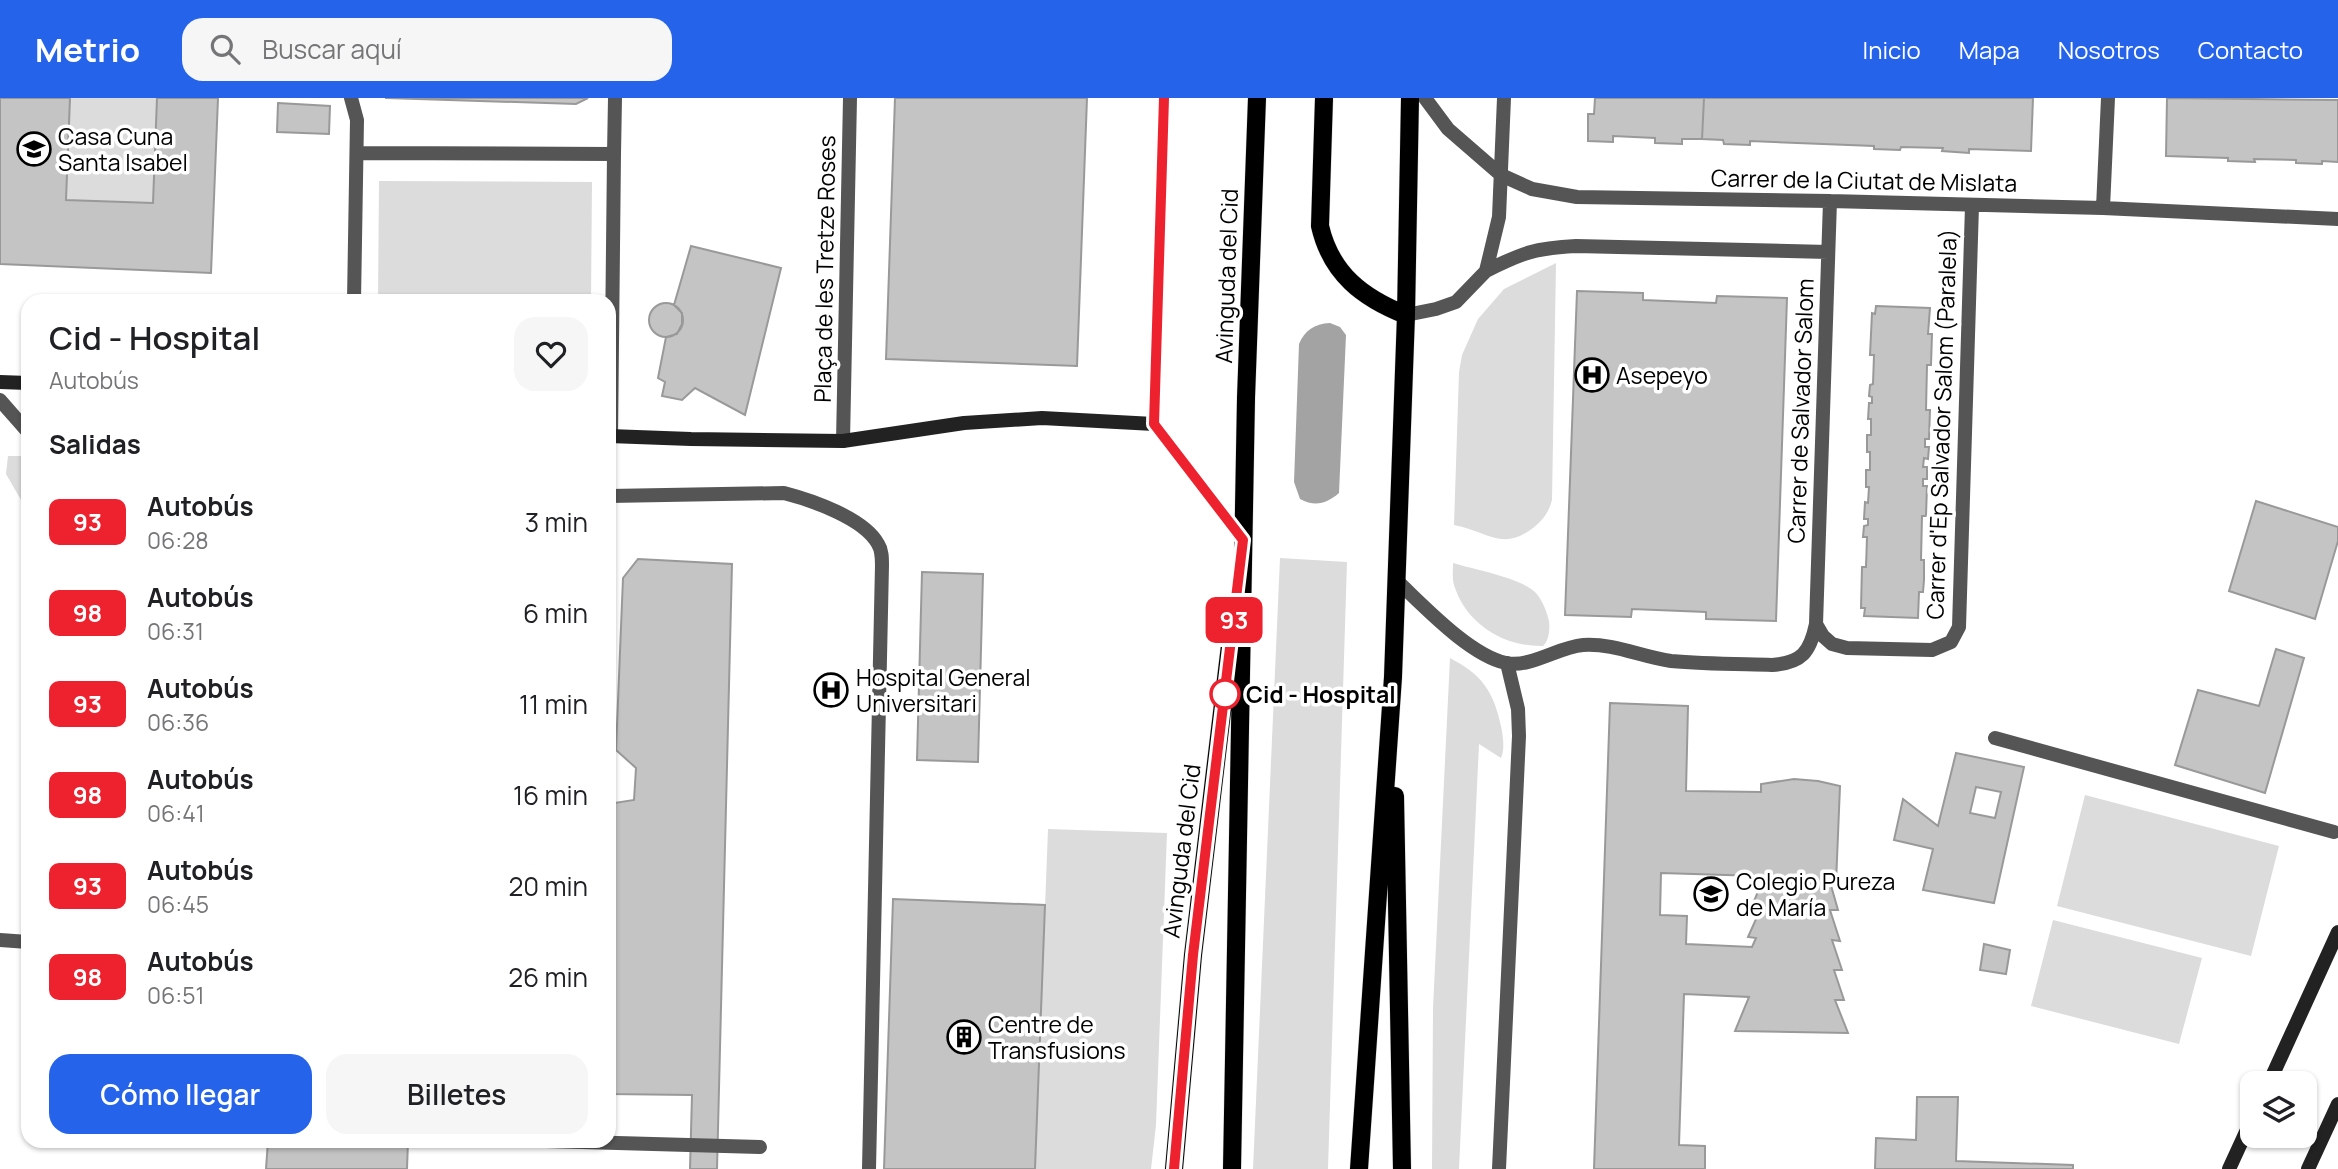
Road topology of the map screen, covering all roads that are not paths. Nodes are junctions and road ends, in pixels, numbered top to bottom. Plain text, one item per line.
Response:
1 (351, 98) edge
2 (615, 98) edge
3 (850, 98) edge
4 (1164, 98) edge
5 (1256, 98) edge
6 (1324, 98) edge
7 (1410, 98) edge
8 (1425, 98) edge
9 (1504, 98) edge
10 (2108, 98) edge
11 (357, 153) junction
12 (614, 154) junction
13 (1501, 175) junction
14 (1830, 201) junction
15 (1972, 206) junction
16 (2103, 208) junction
17 (2338, 219) edge
18 (1828, 252) junction
19 (1486, 271) junction
20 (354, 294) edge
21 (612, 294) edge
22 (1406, 315) junction
23 (0, 382) edge
24 (21, 383) edge
25 (0, 400) edge
26 (21, 424) edge
27 (1154, 424) junction
28 (616, 436) edge
29 (843, 441) junction
30 (616, 496) edge
31 (1243, 540) junction
32 (1396, 580) junction
33 (1816, 624) junction
34 (1507, 663) junction
35 (1392, 677) junction
36 (1995, 738) dead end
37 (2334, 832) dead end
38 (2338, 932) edge
39 (0, 940) edge
40 (21, 942) edge
41 (2274, 1071) edge
42 (2338, 1104) edge
43 (616, 1143) edge
44 (2240, 1145) edge
45 (760, 1147) dead end
46 (869, 1169) edge
47 (1174, 1169) edge
48 (1232, 1169) edge
49 (1359, 1169) edge
50 (1402, 1169) edge
51 (1499, 1169) edge
52 (2229, 1169) edge
53 (2308, 1169) edge

1 - 11 street
2 - 12 street
3 - 29 street, Plaça de les Tretze Roses
4 - 27 street
5 - 31 main road, Avinguda del Cid
6 - 22 main road
7 - 22 main road
8 - 13 street, Carrer de la Ciutat de Mislata
9 - 13 street
10 - 16 street
11 - 12 street
11 - 20 street
12 - 21 street
13 - 14 street, Carrer de la Ciutat de Mislata
13 - 19 street
14 - 15 street, Carrer de la Ciutat de Mislata
14 - 18 street, Carrer de Salvador Salom
15 - 16 street, Carrer de la Ciutat de Mislata
15 - 33 street, Carrer d'Ep Salvador Salom (Paralela)
16 - 17 street, Carrer de la Ciutat de Mislata
18 - 19 street
18 - 33 street, Carrer de Salvador Salom
19 - 22 street
22 - 32 main road
23 - 24 street
25 - 26 street
27 - 29 street
27 - 31 street
28 - 29 street
30 - 46 street
31 - 47 main road, Avinguda del Cid
31 - 48 main road, Avinguda del Cid
32 - 34 street
32 - 35 main road
33 - 34 street
34 - 51 street
35 - 49 main road
35 - 50 main road
36 - 37 street
38 - 41 street
39 - 40 street
42 - 53 street
43 - 45 street
44 - 52 street

